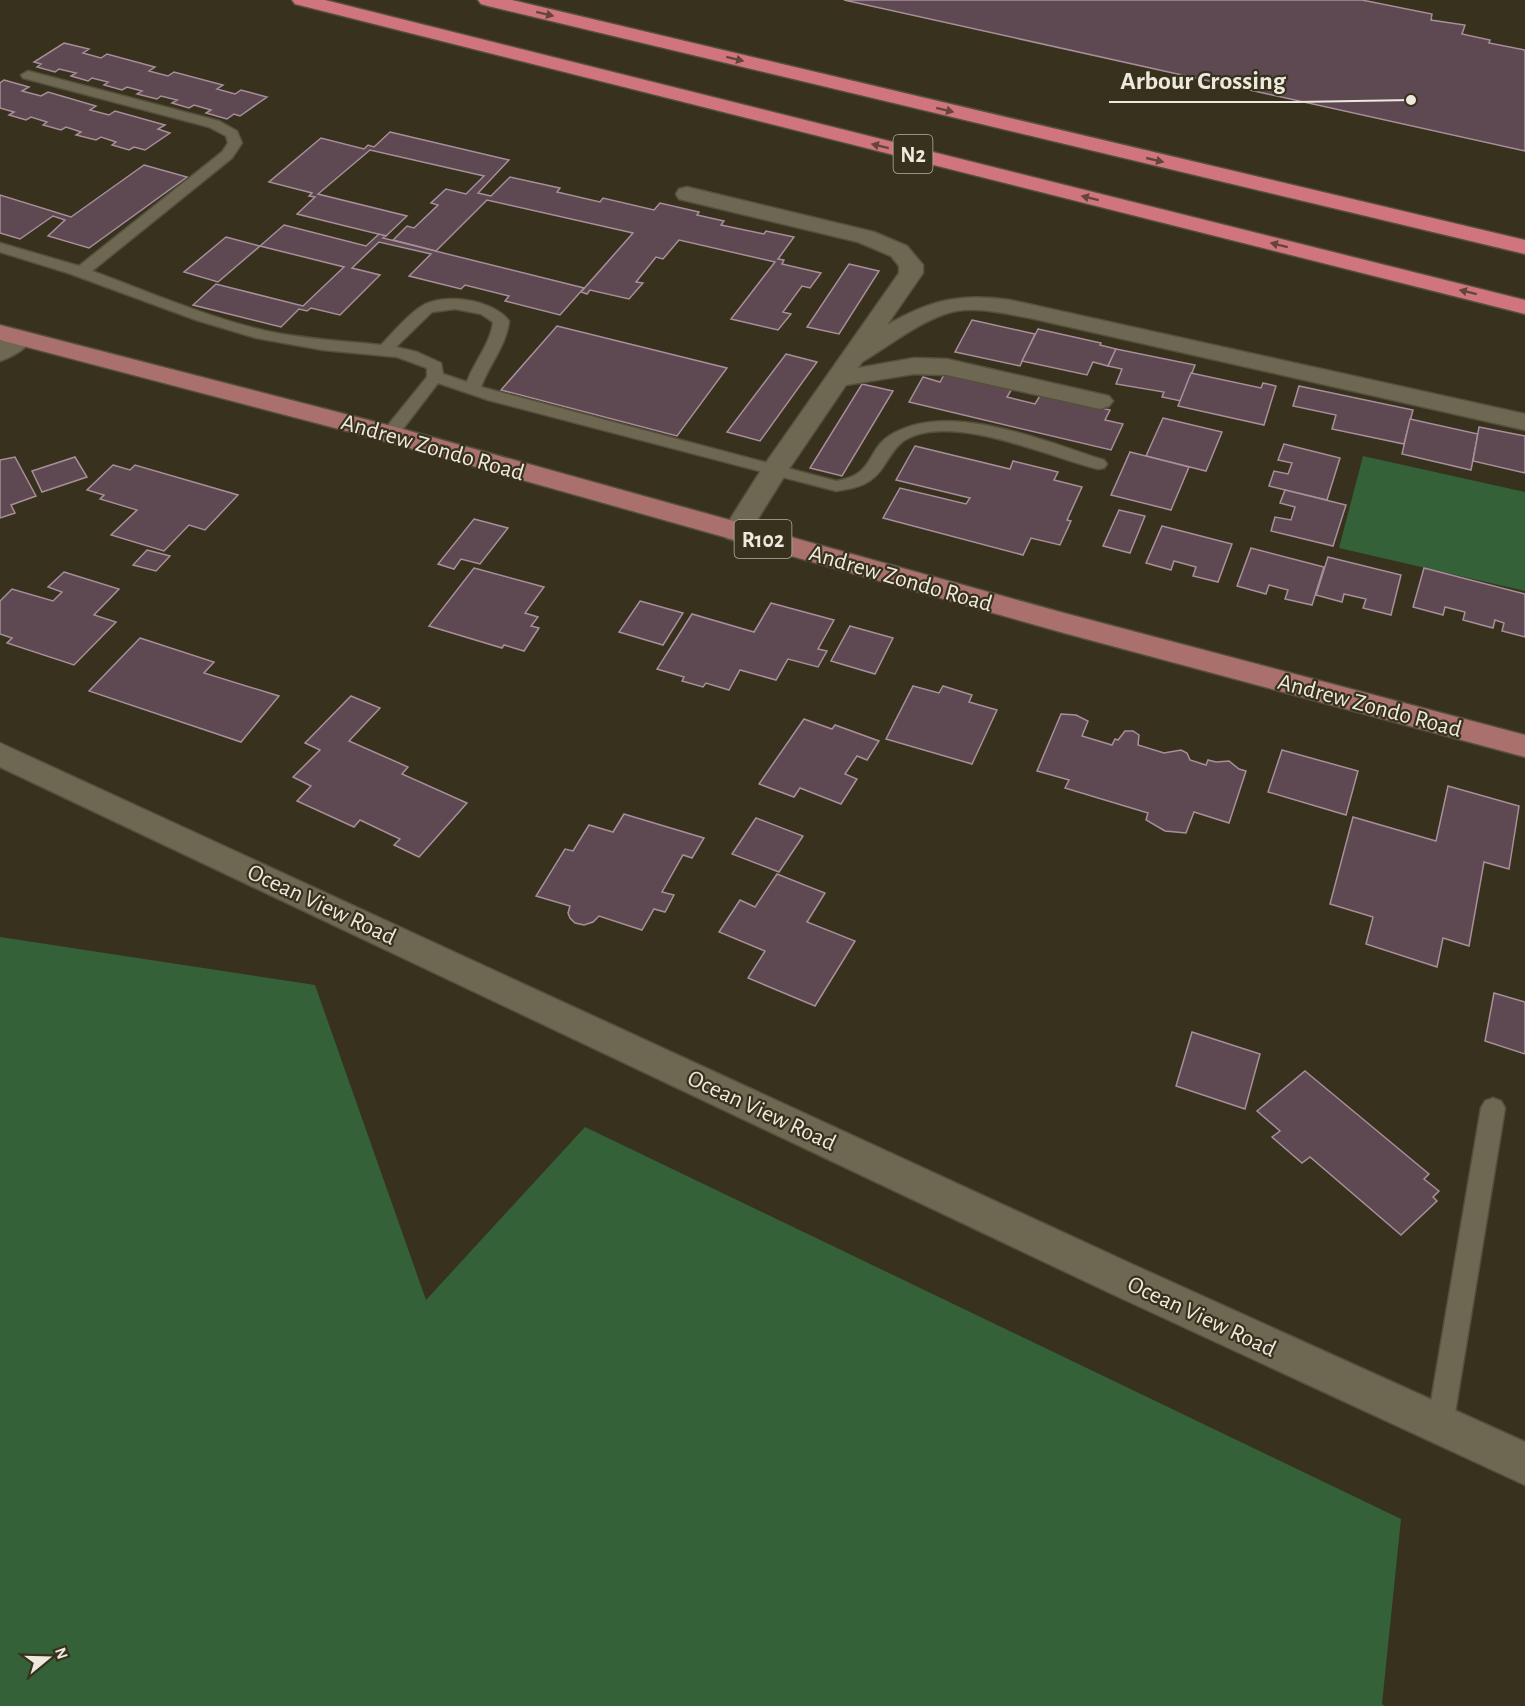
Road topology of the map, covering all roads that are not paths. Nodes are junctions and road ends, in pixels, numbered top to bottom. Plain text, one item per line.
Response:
1 (302, 0) edge
2 (488, 0) edge
3 (28, 75) dead end
4 (687, 194) dead end
5 (0, 247) edge
6 (1525, 247) edge
7 (81, 272) junction
8 (1525, 307) edge
9 (7, 341) edge
10 (383, 351) junction
11 (853, 357) junction
12 (435, 378) junction
13 (838, 379) junction
14 (471, 391) junction
15 (1100, 401) dead end
16 (1525, 422) edge
17 (390, 434) junction
18 (1098, 464) dead end
19 (776, 470) junction
20 (736, 532) junction
21 (1525, 746) edge
22 (0, 754) edge
23 (1492, 1108) dead end
24 (1440, 1425) junction
25 (1525, 1464) edge

8 -> 1 highway, N2
2 -> 6 highway, N2
3 - 7 lane
4 - 11 street
5 - 7 lane
7 - 10 lane
9 - 17 main road, Andrew Zondo Road / R102
10 - 12 lane
10 - 14 lane
11 - 13 street
11 - 16 street
12 - 14 lane
12 - 17 lane
13 - 15 street
13 - 19 street
14 - 19 lane
17 - 20 main road, Andrew Zondo Road / R102
18 - 19 lane
19 - 20 street
20 - 21 main road, Andrew Zondo Road / R102
22 - 24 street, Ocean View Road
23 - 24 lane
24 - 25 street, Ocean View Road

